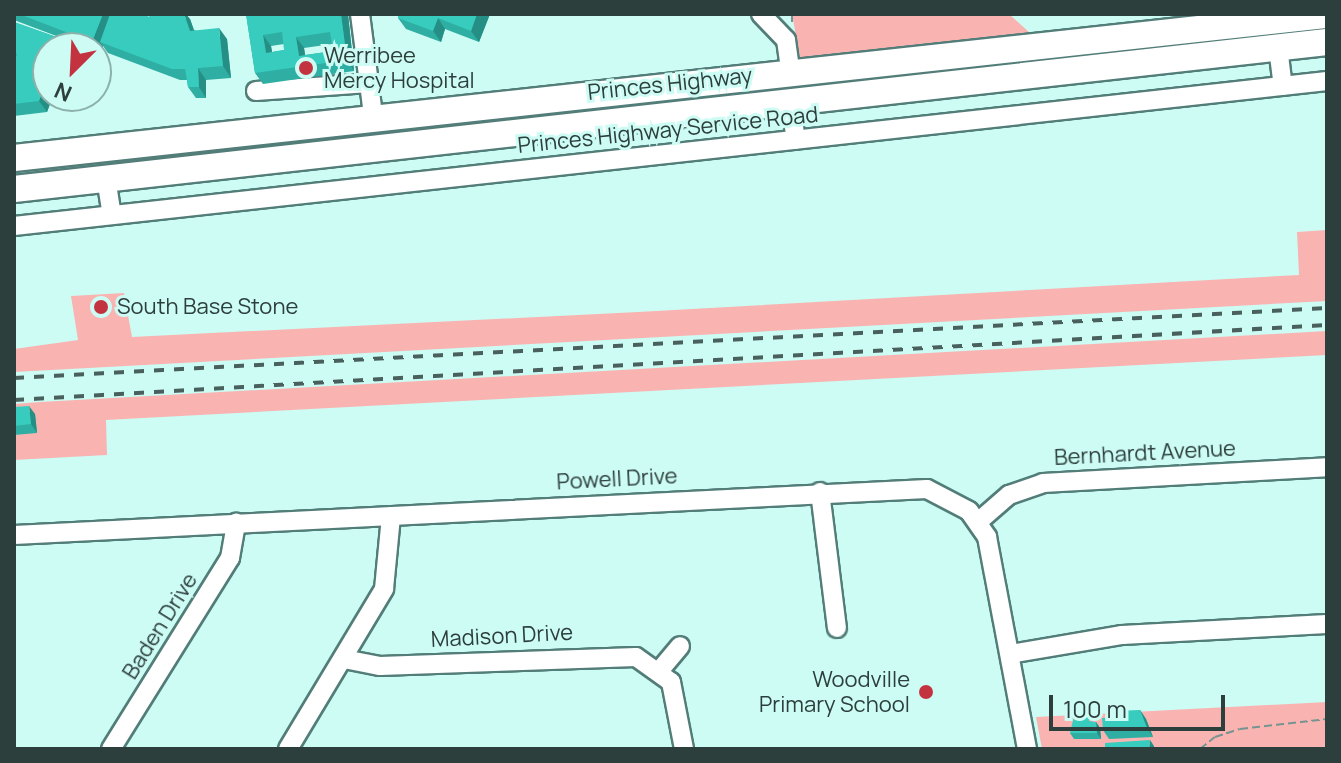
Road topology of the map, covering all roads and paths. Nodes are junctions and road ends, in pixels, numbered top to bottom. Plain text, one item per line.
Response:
1 (360, 14) edge
2 (766, 15) edge
3 (1295, 16) edge
4 (1238, 20) edge
5 (1327, 42) edge
6 (1278, 47) junction
7 (790, 70) junction
8 (1327, 81) edge
9 (369, 83) junction
10 (1283, 86) junction
11 (256, 91) dead end
12 (790, 102) junction
13 (373, 118) junction
14 (242, 132) junction
15 (796, 140) junction
16 (99, 149) junction
17 (14, 158) edge
18 (247, 163) junction
19 (106, 178) junction
20 (14, 189) edge
21 (112, 215) junction
22 (14, 226) edge
23 (1327, 467) edge
24 (820, 492) junction
25 (391, 516) junction
26 (979, 521) junction
27 (236, 523) junction
28 (14, 535) edge
29 (1327, 624) edge
30 (837, 628) dead end
31 (680, 646) dead end
32 (1010, 654) junction
33 (344, 659) junction
34 (660, 670) junction
35 (1327, 719) edge
36 (111, 749) edge
37 (288, 749) edge
38 (684, 749) edge
39 (1027, 749) edge
40 (1200, 749) edge

1 - 9 street
2 - 7 street
3 - 4 highway, Princes Highway
3 - 6 highway
4 - 7 highway, Princes Highway
5 - 6 highway, Princes Highway
6 - 10 street
6 - 12 highway, Princes Highway
7 - 12 highway
7 - 13 highway, Princes Highway
8 - 10 street, Princes Highway Service Road
9 - 11 street
9 - 13 street
10 - 15 street, Princes Highway Service Road
12 - 15 street
12 - 18 highway, Princes Highway
13 - 14 highway, Princes Highway
14 - 16 highway, Princes Highway
14 - 18 highway
15 - 21 street, Princes Highway Service Road
16 - 17 highway, Princes Highway
16 - 19 highway
18 - 19 highway, Princes Highway
19 - 20 highway, Princes Highway
19 - 21 street
21 - 22 street, Princes Highway Service Road
23 - 26 street, Bernhardt Avenue
24 - 25 street, Powell Drive
24 - 26 street, Powell Drive
24 - 30 street
25 - 27 street, Powell Drive
25 - 33 street
26 - 32 street
27 - 28 street, Powell Drive
27 - 36 street, Baden Drive
29 - 32 street
31 - 34 street
32 - 39 street
33 - 34 street, Madison Drive
33 - 37 street
34 - 38 street
35 - 40 path

